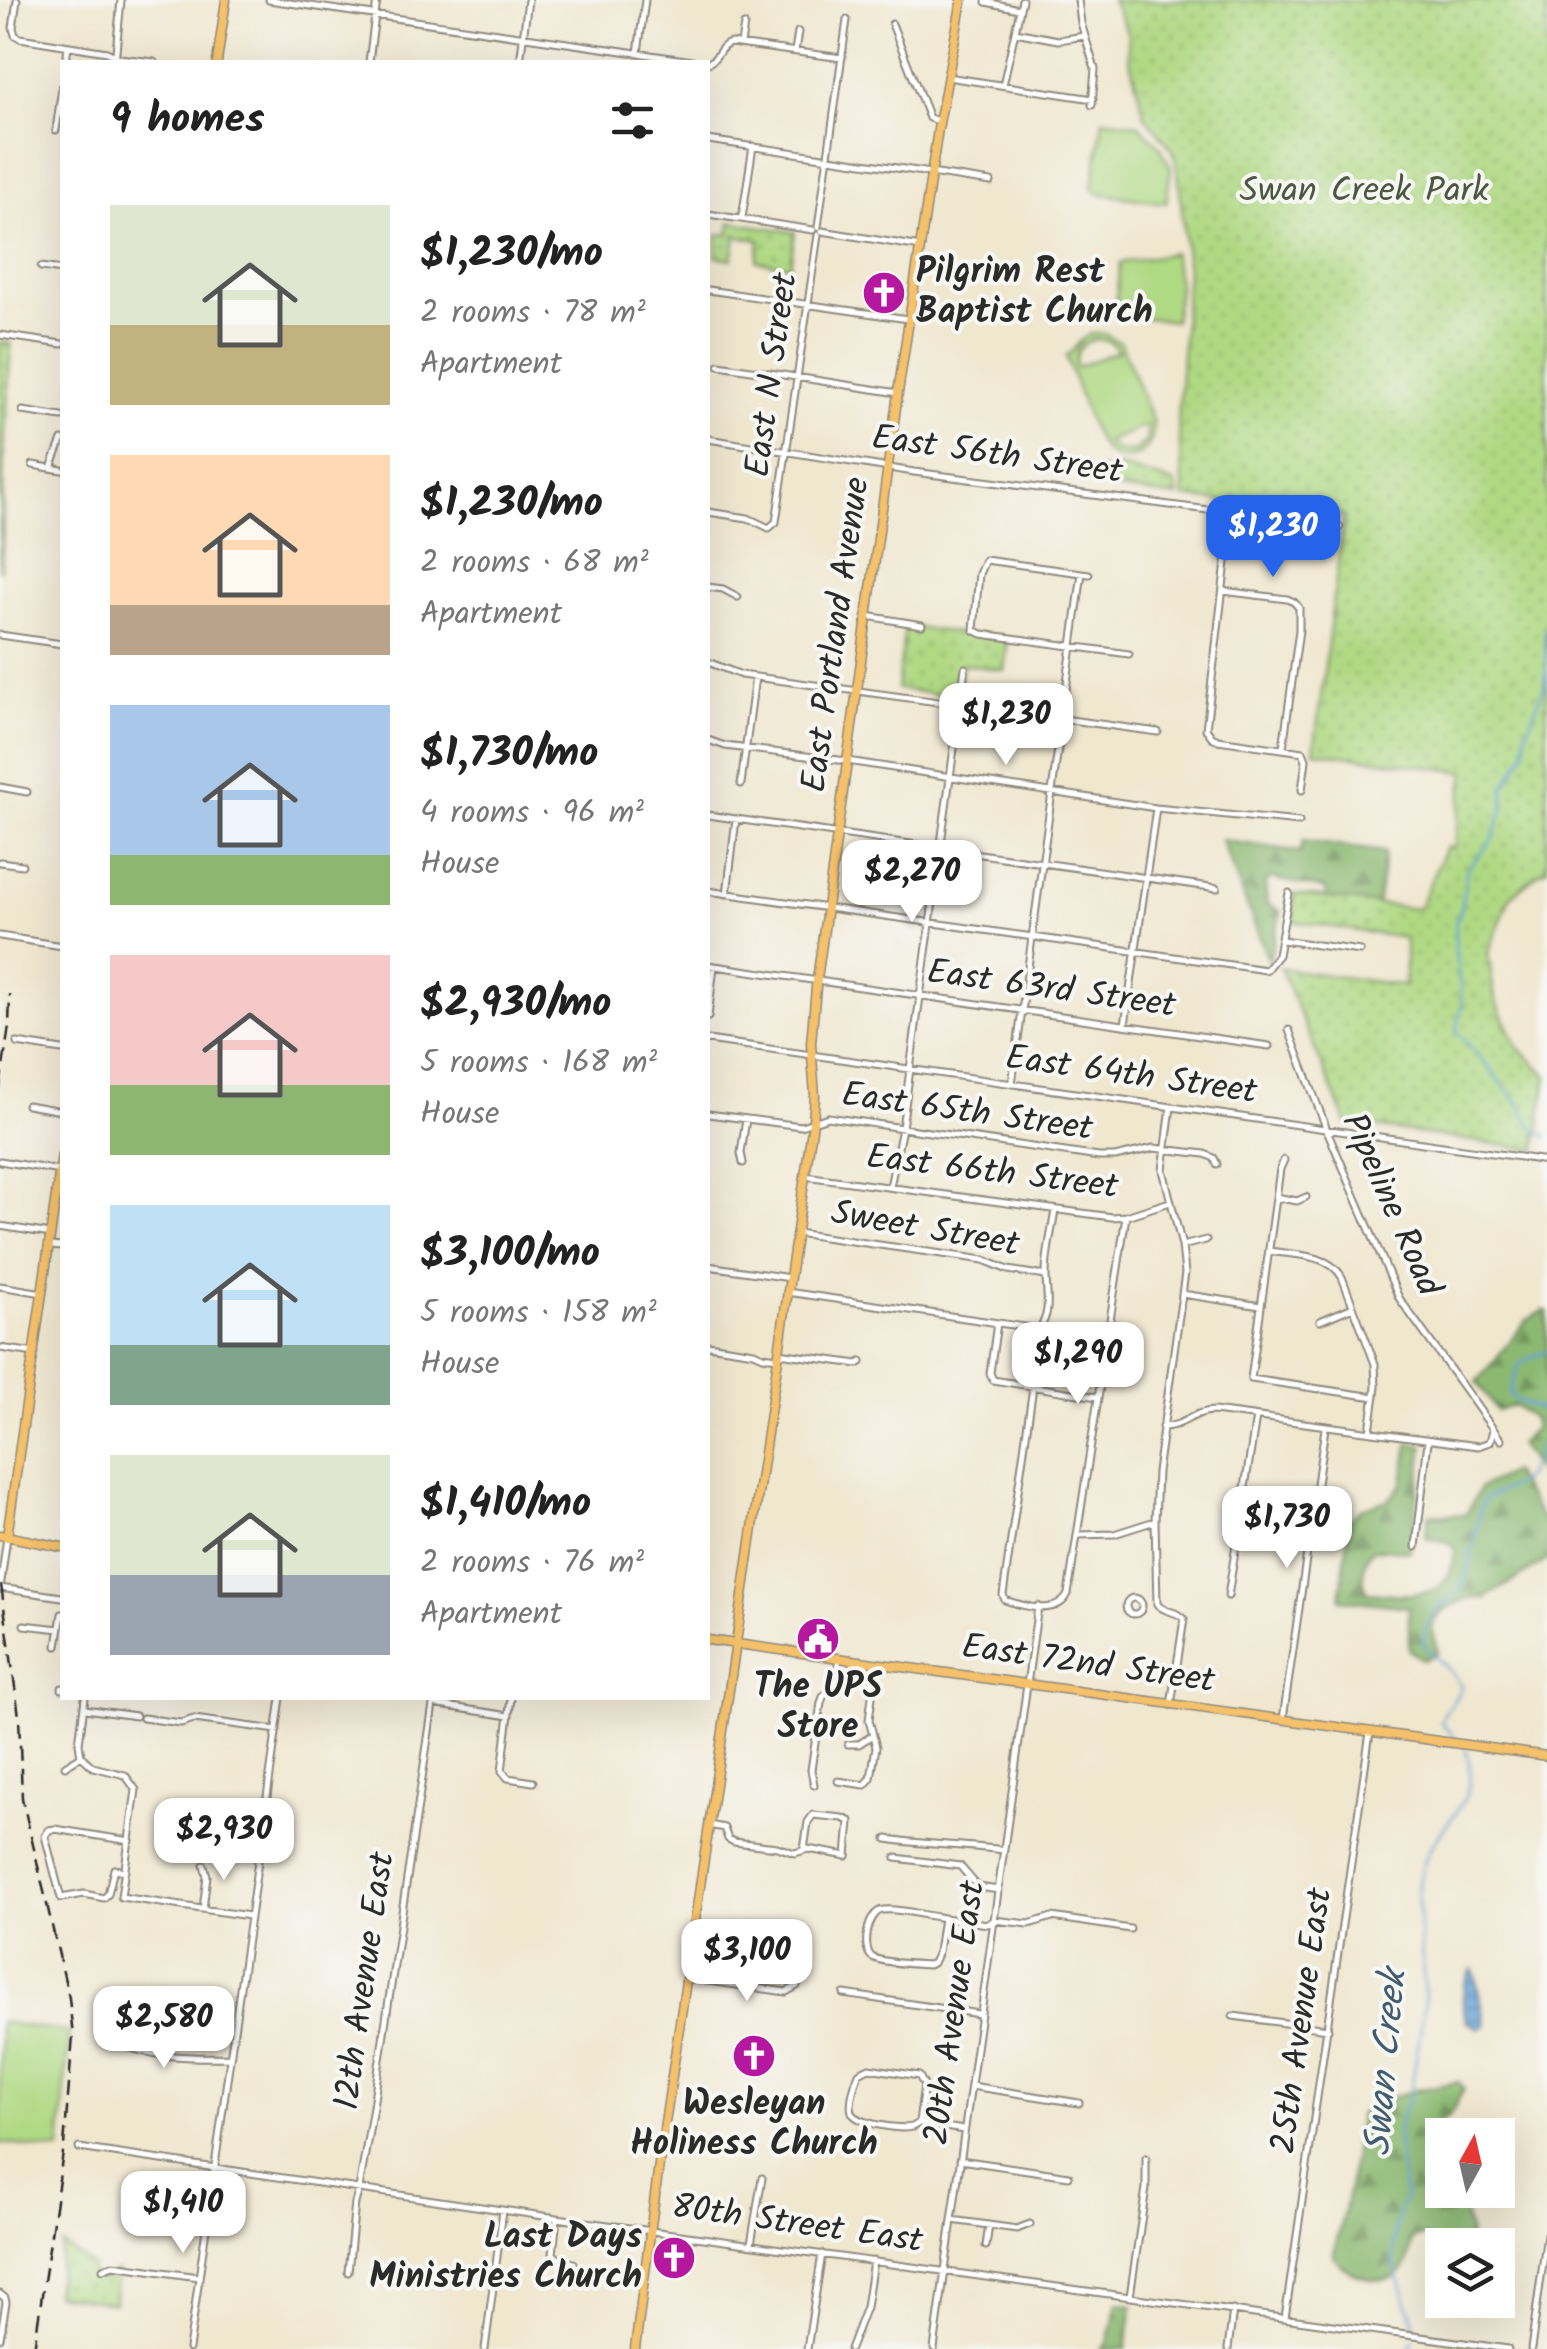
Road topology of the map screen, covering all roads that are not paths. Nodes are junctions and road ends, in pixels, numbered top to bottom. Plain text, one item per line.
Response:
1 (17, 0) edge
2 (121, 0) edge
3 (226, 0) edge
4 (268, 0) edge
5 (378, 0) edge
6 (528, 0) edge
7 (646, 0) edge
8 (962, 0) edge
9 (1022, 0) edge
10 (1078, 0) edge
11 (986, 2) edge
12 (997, 2) edge
13 (1020, 10) junction
14 (375, 15) junction
15 (848, 20) dead end
16 (892, 24) dead end
17 (744, 25) dead end
18 (798, 32) dead end
19 (1014, 32) junction
20 (522, 36) junction
21 (1085, 36) junction
22 (741, 44) junction
23 (68, 46) junction
24 (796, 52) junction
25 (638, 53) junction
26 (842, 58) junction
27 (115, 59) edge
28 (66, 60) edge
29 (217, 60) edge
30 (369, 60) edge
31 (520, 60) edge
32 (685, 60) edge
33 (710, 62) edge
34 (947, 77) junction
35 (1002, 84) junction
36 (60, 121) edge
37 (939, 121) junction
38 (56, 130) dead end
39 (710, 141) edge
40 (753, 146) junction
41 (827, 158) junction
42 (932, 172) junction
43 (991, 182) dead end
44 (710, 214) edge
45 (742, 218) junction
46 (818, 231) junction
47 (921, 247) junction
48 (42, 267) dead end
49 (60, 270) edge
50 (710, 290) edge
51 (808, 304) junction
52 (911, 319) junction
53 (0, 335) edge
54 (60, 344) edge
55 (719, 365) dead end
56 (798, 378) junction
57 (898, 393) junction
58 (23, 412) dead end
59 (60, 418) edge
60 (710, 439) edge
61 (60, 446) edge
62 (786, 452) junction
63 (32, 465) dead end
64 (52, 468) junction
65 (888, 468) junction
66 (60, 470) edge
67 (710, 512) edge
68 (1232, 512) junction
69 (1340, 527) dead end
70 (710, 587) edge
71 (1222, 591) junction
72 (738, 597) dead end
73 (867, 616) junction
74 (922, 624) dead end
75 (0, 635) edge
76 (60, 644) edge
77 (1072, 646) junction
78 (1128, 654) dead end
79 (710, 663) edge
80 (965, 668) dead end
81 (755, 677) junction
82 (856, 690) junction
83 (960, 706) junction
84 (1062, 720) junction
85 (1158, 732) dead end
86 (710, 741) edge
87 (1282, 748) junction
88 (746, 749) junction
89 (847, 761) junction
90 (950, 778) junction
91 (741, 784) dead end
92 (0, 788) edge
93 (1302, 790) dead end
94 (27, 792) dead end
95 (1052, 792) junction
96 (1156, 808) junction
97 (710, 815) edge
98 (736, 819) junction
99 (1299, 822) dead end
100 (838, 834) junction
101 (940, 850) junction
102 (0, 862) edge
103 (1042, 864) junction
104 (22, 865) dead end
105 (1146, 878) junction
106 (1217, 888) dead end
107 (710, 891) edge
108 (1289, 893) dead end
109 (726, 894) junction
110 (828, 907) junction
111 (930, 923) junction
112 (0, 936) edge
113 (1032, 938) junction
114 (1282, 940) junction
115 (60, 946) edge
116 (1360, 951) dead end
117 (1136, 952) junction
118 (711, 966) edge
119 (817, 980) junction
120 (920, 996) junction
121 (1022, 1011) junction
122 (1125, 1025) junction
123 (1289, 1030) dead end
124 (710, 1040) edge
125 (17, 1043) dead end
126 (1269, 1046) dead end
127 (60, 1050) edge
128 (812, 1054) junction
129 (910, 1069) junction
130 (1012, 1084) junction
131 (27, 1105) dead end
132 (1171, 1107) junction
133 (60, 1110) edge
134 (710, 1114) edge
135 (746, 1119) junction
136 (813, 1122) junction
137 (902, 1128) junction
138 (1327, 1130) junction
139 (1165, 1149) junction
140 (1284, 1160) dead end
141 (0, 1161) edge
142 (1547, 1161) edge
143 (743, 1163) dead end
144 (1217, 1164) dead end
145 (60, 1171) joint
146 (806, 1176) junction
147 (890, 1187) junction
148 (1306, 1197) dead end
149 (1276, 1198) junction
150 (1170, 1202) junction
151 (1055, 1210) junction
152 (1126, 1216) junction
153 (0, 1226) edge
154 (796, 1233) junction
155 (51, 1234) junction
156 (1206, 1240) dead end
157 (50, 1246) junction
158 (1182, 1246) junction
159 (60, 1248) edge
160 (1269, 1252) junction
161 (710, 1266) edge
162 (1046, 1276) junction
163 (790, 1278) junction
164 (0, 1286) edge
165 (787, 1292) junction
166 (43, 1293) junction
167 (1182, 1294) junction
168 (1262, 1306) junction
169 (1353, 1306) junction
170 (1320, 1321) dead end
171 (997, 1323) junction
172 (710, 1346) edge
173 (0, 1348) edge
174 (34, 1353) junction
175 (779, 1356) junction
176 (861, 1362) dead end
177 (1033, 1387) junction
178 (1097, 1397) junction
179 (1374, 1397) junction
180 (1256, 1417) junction
181 (1162, 1427) junction
182 (1326, 1428) junction
183 (1493, 1430) junction
184 (1370, 1432) junction
185 (1501, 1440) dead end
186 (1428, 1441) junction
187 (1155, 1521) junction
188 (1078, 1535) junction
189 (4, 1536) edge
190 (1416, 1546) dead end
191 (60, 1547) edge
192 (0, 1588) edge
193 (1228, 1596) dead end
194 (60, 1597) edge
195 (1156, 1600) junction
196 (1142, 1604) dead end
197 (1038, 1606) junction
198 (24, 1625) dead end
199 (60, 1630) edge
200 (710, 1640) edge
201 (736, 1644) junction
202 (57, 1646) dead end
203 (839, 1658) junction
204 (876, 1662) junction
205 (1026, 1684) junction
206 (86, 1700) edge
207 (282, 1700) edge
208 (512, 1700) edge
209 (433, 1701) edge
210 (1171, 1705) junction
211 (84, 1709) junction
212 (509, 1716) junction
213 (1282, 1720) junction
214 (277, 1730) junction
215 (1370, 1732) junction
216 (873, 1735) junction
217 (848, 1744) dead end
218 (81, 1756) junction
219 (1547, 1756) edge
220 (65, 1766) dead end
221 (838, 1781) dead end
222 (532, 1782) dead end
223 (814, 1785) dead end
224 (709, 1825) junction
225 (887, 1839) dead end
226 (130, 1841) junction
227 (804, 1850) junction
228 (1004, 1850) junction
229 (896, 1858) dead end
230 (204, 1865) dead end
231 (125, 1871) junction
232 (999, 1890) junction
233 (203, 1909) junction
234 (249, 1916) junction
235 (944, 1918) junction
236 (994, 1920) junction
237 (1130, 1929) dead end
238 (687, 1978) junction
239 (797, 1986) dead end
240 (844, 1994) dead end
241 (980, 2014) junction
242 (1233, 2016) dead end
243 (1328, 2029) junction
244 (111, 2039) dead end
245 (229, 2057) junction
246 (970, 2086) junction
247 (1080, 2102) dead end
248 (919, 2122) junction
249 (964, 2130) junction
250 (79, 2148) dead end
251 (1146, 2158) dead end
252 (960, 2160) junction
253 (213, 2168) junction
254 (1069, 2176) dead end
255 (762, 2178) dead end
256 (360, 2189) junction
257 (503, 2210) junction
258 (557, 2218) junction
259 (952, 2220) junction
260 (1030, 2224) dead end
261 (989, 2225) junction
262 (650, 2231) junction
263 (1547, 2234) edge
264 (751, 2244) junction
265 (986, 2246) dead end
266 (822, 2254) junction
267 (873, 2261) junction
268 (574, 2262) dead end
269 (103, 2269) dead end
270 (946, 2270) junction
271 (348, 2272) dead end
272 (198, 2277) junction
273 (2, 2295) edge
274 (1130, 2296) junction
275 (1233, 2310) junction
276 (1285, 2318) junction
277 (0, 2338) edge
278 (189, 2349) edge
279 (485, 2349) edge
280 (635, 2349) edge
281 (808, 2349) edge
282 (850, 2349) edge
283 (934, 2349) edge
284 (1228, 2349) edge
285 (1508, 2349) edge
286 (1531, 2349) edge

1 - 23 street
2 - 27 street
3 - 29 main road
4 - 14 street
5 - 14 street
6 - 20 street
7 - 25 street
8 - 34 main road, East Portland Avenue
9 - 13 street
10 - 21 street
11 - 12 street
12 - 13 street
13 - 19 street
14 - 20 street
14 - 30 street
15 - 26 street, East N Street
16 - 37 street
17 - 22 street
18 - 24 street
19 - 21 street
19 - 35 street
20 - 25 street
20 - 31 street
21 - 35 street
22 - 24 street
22 - 33 street
23 - 27 street
23 - 28 street
24 - 26 street
25 - 32 street
26 - 41 street, East N Street
34 - 35 street
34 - 37 main road, East Portland Avenue
36 - 38 street
37 - 42 main road, East Portland Avenue
39 - 40 street
40 - 41 street
40 - 45 street
41 - 42 street
41 - 46 street, East N Street
42 - 43 street
42 - 47 main road, East Portland Avenue
44 - 45 street
45 - 46 street
46 - 47 street
46 - 51 street, East N Street
47 - 52 main road, East Portland Avenue
48 - 49 street
50 - 51 street
51 - 52 street
51 - 56 street, East N Street
52 - 57 main road, East Portland Avenue
53 - 54 street
55 - 56 street
56 - 57 street
56 - 62 street, East N Street
57 - 65 main road, East Portland Avenue
58 - 59 street
60 - 62 street, East 56th Street
61 - 64 street
62 - 65 street, East 56th Street
62 - 67 street, East N Street
63 - 64 street
64 - 66 street
65 - 68 street, East 56th Street
65 - 73 main road, East Portland Avenue
68 - 69 street, East 56th Street
68 - 71 street
70 - 72 street
71 - 87 street
71 - 87 street
73 - 74 street
73 - 82 main road, East Portland Avenue
75 - 76 street
77 - 77 street
77 - 78 street
77 - 84 street
79 - 81 street
80 - 83 street
81 - 82 street
81 - 88 street
82 - 83 street
82 - 89 main road, East Portland Avenue
83 - 84 street
83 - 90 street
84 - 85 street
84 - 95 street
86 - 88 street
87 - 93 street
88 - 89 street
88 - 91 street
89 - 90 street
89 - 100 main road, East Portland Avenue
90 - 95 street
90 - 101 street
92 - 94 street
95 - 96 street
95 - 103 street
96 - 99 street
96 - 105 street
97 - 98 street
98 - 100 street
98 - 109 street
100 - 101 street
100 - 110 main road, East Portland Avenue
101 - 103 street
101 - 111 street
102 - 104 street
103 - 105 street
103 - 113 street
105 - 106 street
105 - 117 street
107 - 109 street
108 - 114 street
109 - 110 street
110 - 111 street
110 - 119 main road, East Portland Avenue
111 - 113 street
111 - 120 street
112 - 115 street
113 - 117 street
113 - 121 street
114 - 116 street
114 - 117 street
117 - 122 street
118 - 119 street, East 63rd Street
119 - 120 street, East 63rd Street
119 - 128 main road, East Portland Avenue
120 - 121 street, East 63rd Street
120 - 129 street
121 - 122 street, East 63rd Street
121 - 130 street
122 - 126 street, East 63rd Street
123 - 138 street, Pipeline Road
124 - 128 street, East 64th Street
125 - 127 street
128 - 129 street, East 64th Street
128 - 136 main road, East Portland Avenue
129 - 130 street, East 64th Street
129 - 137 street
130 - 132 street, East 64th Street
131 - 133 street
132 - 138 street, East 64th Street
132 - 139 street
134 - 135 street, East 65th Street
135 - 136 street, East 65th Street
135 - 143 street
136 - 137 street, East 65th Street
136 - 146 main road, East Portland Avenue
137 - 139 street, East 65th Street
137 - 147 street
138 - 142 street, East 64th Street
138 - 183 street, Pipeline Road
139 - 144 street, East 65th Street
139 - 150 street
140 - 149 street
141 - 145 street
145 - 155 main road
146 - 147 street, East 66th Street
146 - 154 main road, East Portland Avenue
147 - 151 street, East 66th Street
148 - 149 street
149 - 160 street
150 - 152 street, East 66th Street
150 - 158 street
151 - 152 street, East 66th Street
151 - 162 street
152 - 178 street
153 - 155 street
154 - 162 street, Sweet Street
154 - 163 main road, East Portland Avenue
155 - 157 main road
156 - 158 street
157 - 159 street
157 - 166 main road
158 - 167 street
160 - 168 street
160 - 169 street
161 - 163 street
162 - 171 street
163 - 165 main road, East Portland Avenue
164 - 166 street
165 - 171 street
165 - 175 main road, East Portland Avenue
166 - 174 main road
167 - 168 street
167 - 181 street
168 - 179 street
169 - 170 street
169 - 179 street
171 - 177 street
172 - 175 street
173 - 174 street
174 - 189 main road
175 - 176 street
175 - 201 main road, East Portland Avenue
177 - 178 street
177 - 197 street
178 - 188 street
179 - 184 street
180 - 181 street
180 - 182 street
180 - 193 street
181 - 187 street
182 - 184 street
182 - 213 street
183 - 185 street, Pipeline Road
183 - 186 street
184 - 186 street
186 - 190 street
187 - 188 street
187 - 195 street
188 - 197 street
189 - 191 main road
189 - 192 street
192 - 194 street
195 - 196 street
195 - 210 street
197 - 205 street, 20th Avenue East
198 - 199 street
199 - 202 street
200 - 201 main road, East 72nd Street
201 - 203 main road, East 72nd Street
201 - 224 main road, East Portland Avenue
203 - 204 main road, East 72nd Street
203 - 223 street
204 - 205 main road, East 72nd Street
204 - 216 street
205 - 210 main road, East 72nd Street
205 - 228 street, 20th Avenue East
206 - 211 street
207 - 214 street
208 - 212 street
209 - 212 street
209 - 256 street, 12th Avenue East
210 - 213 main road, East 72nd Street
211 - 214 street
211 - 218 street
212 - 222 street
213 - 215 main road, East 72nd Street
214 - 234 street
215 - 219 main road, East 72nd Street
215 - 243 street, 25th Avenue East
216 - 217 street
216 - 221 street
218 - 220 street
218 - 226 street
224 - 227 street
224 - 238 main road, East Portland Avenue
225 - 228 street
226 - 231 street
226 - 231 street
227 - 227 street
228 - 232 street, 20th Avenue East
229 - 232 street
230 - 233 street
231 - 233 street
232 - 236 street, 20th Avenue East
233 - 234 street
234 - 245 street
235 - 235 street
235 - 236 street
236 - 237 street
236 - 241 street, 20th Avenue East
238 - 239 street
238 - 262 main road, East Portland Avenue
240 - 241 street
241 - 246 street, 20th Avenue East
242 - 243 street
243 - 276 street, 25th Avenue East
244 - 245 street
245 - 253 street
246 - 247 street
246 - 249 street, 20th Avenue East
248 - 248 street
248 - 249 street
249 - 252 street, 20th Avenue East
250 - 253 street, 80th Street East
251 - 274 street
252 - 254 street
252 - 259 street, 20th Avenue East
253 - 256 street, 80th Street East
253 - 272 street
255 - 264 street
256 - 257 street, 80th Street East
256 - 271 street, 12th Avenue East
257 - 258 street, 80th Street East
257 - 279 street
258 - 262 street, 80th Street East
258 - 268 street
259 - 261 street
259 - 270 street, 20th Avenue East
260 - 261 street
261 - 265 street
262 - 264 street, 80th Street East
262 - 280 main road, East Portland Avenue
263 - 286 street
264 - 266 street, 80th Street East
266 - 267 street, 80th Street East
266 - 281 street
267 - 270 street, 80th Street East
267 - 282 street
269 - 272 street
270 - 274 street, 80th Street East
270 - 283 street, 20th Avenue East
272 - 278 street
273 - 277 street
274 - 275 street, 80th Street East
275 - 276 street, 80th Street East
275 - 284 street
276 - 285 street, 80th Street East

